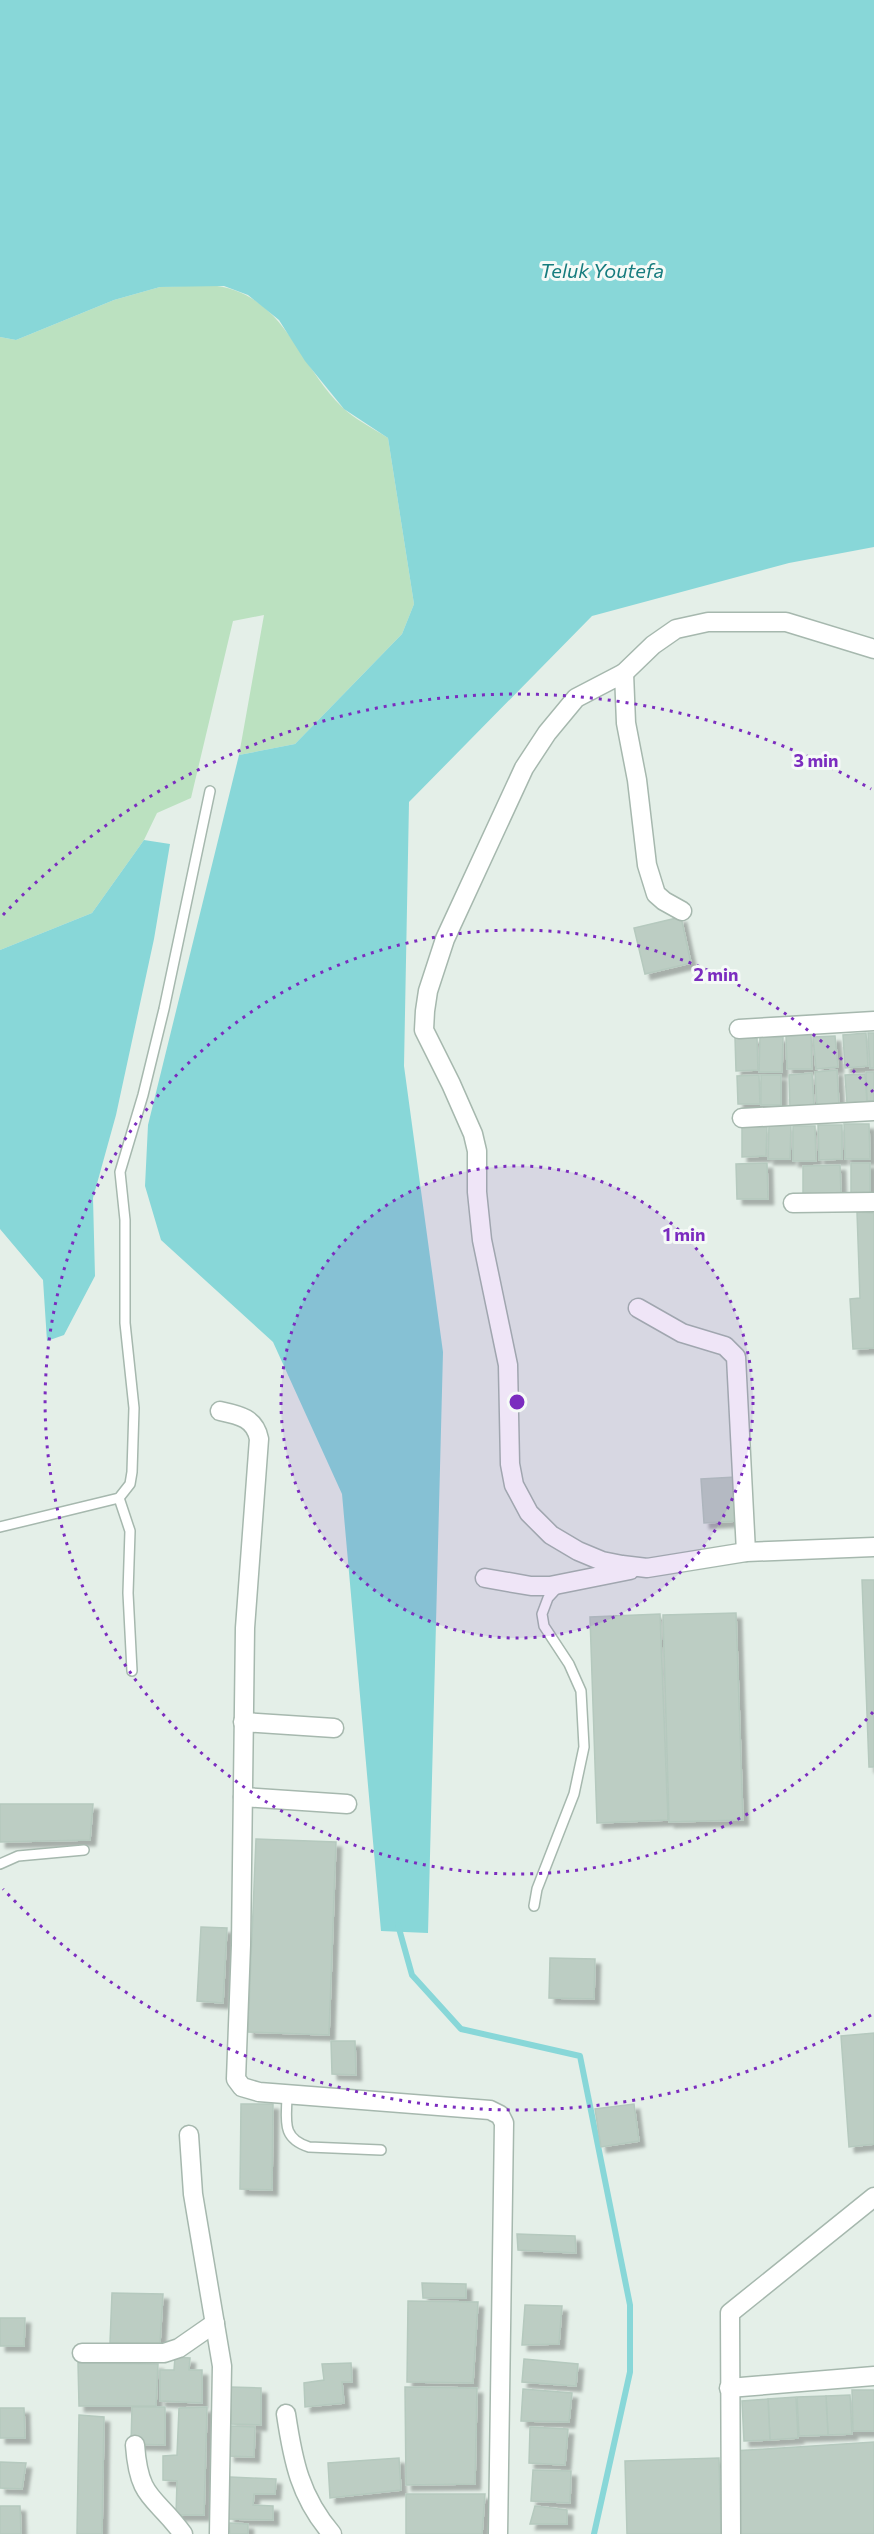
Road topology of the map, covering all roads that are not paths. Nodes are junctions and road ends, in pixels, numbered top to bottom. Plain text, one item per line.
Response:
1 (874, 649) edge
2 (624, 673) junction
3 (210, 791) dead end
4 (682, 911) dead end
5 (874, 1021) edge
6 (739, 1029) dead end
7 (874, 1112) edge
8 (742, 1118) dead end
9 (874, 1202) edge
10 (792, 1203) dead end
11 (638, 1308) dead end
12 (220, 1411) dead end
13 (119, 1498) junction
14 (0, 1527) edge
15 (874, 1547) edge
16 (746, 1552) junction
17 (647, 1568) junction
18 (485, 1578) dead end
19 (560, 1584) junction
20 (132, 1671) dead end
21 (243, 1722) junction
22 (334, 1728) dead end
23 (243, 1797) junction
24 (347, 1804) dead end
25 (84, 1851) dead end
26 (0, 1864) edge
27 (534, 1906) dead end
28 (287, 2094) junction
29 (189, 2135) dead end
30 (381, 2150) dead end
31 (874, 2197) edge
32 (215, 2323) junction
33 (82, 2353) dead end
34 (874, 2376) edge
35 (729, 2388) junction
36 (286, 2414) dead end
37 (135, 2445) dead end
38 (183, 2534) edge
39 (219, 2534) edge
40 (332, 2534) edge
41 (498, 2534) edge
42 (731, 2534) edge

1 - 2 street
2 - 4 street
2 - 17 street
3 - 13 lane
5 - 6 street
7 - 8 street
9 - 10 street
11 - 16 street
12 - 21 street
13 - 14 lane
13 - 20 lane
15 - 16 street
16 - 17 street
17 - 19 street
18 - 19 street
19 - 27 lane
21 - 22 street
21 - 23 street
23 - 24 street
23 - 28 street
25 - 26 lane
28 - 30 lane
28 - 41 street
29 - 32 street
31 - 35 street
32 - 33 street
32 - 39 street
34 - 35 street
35 - 42 street
36 - 40 street
37 - 38 street

